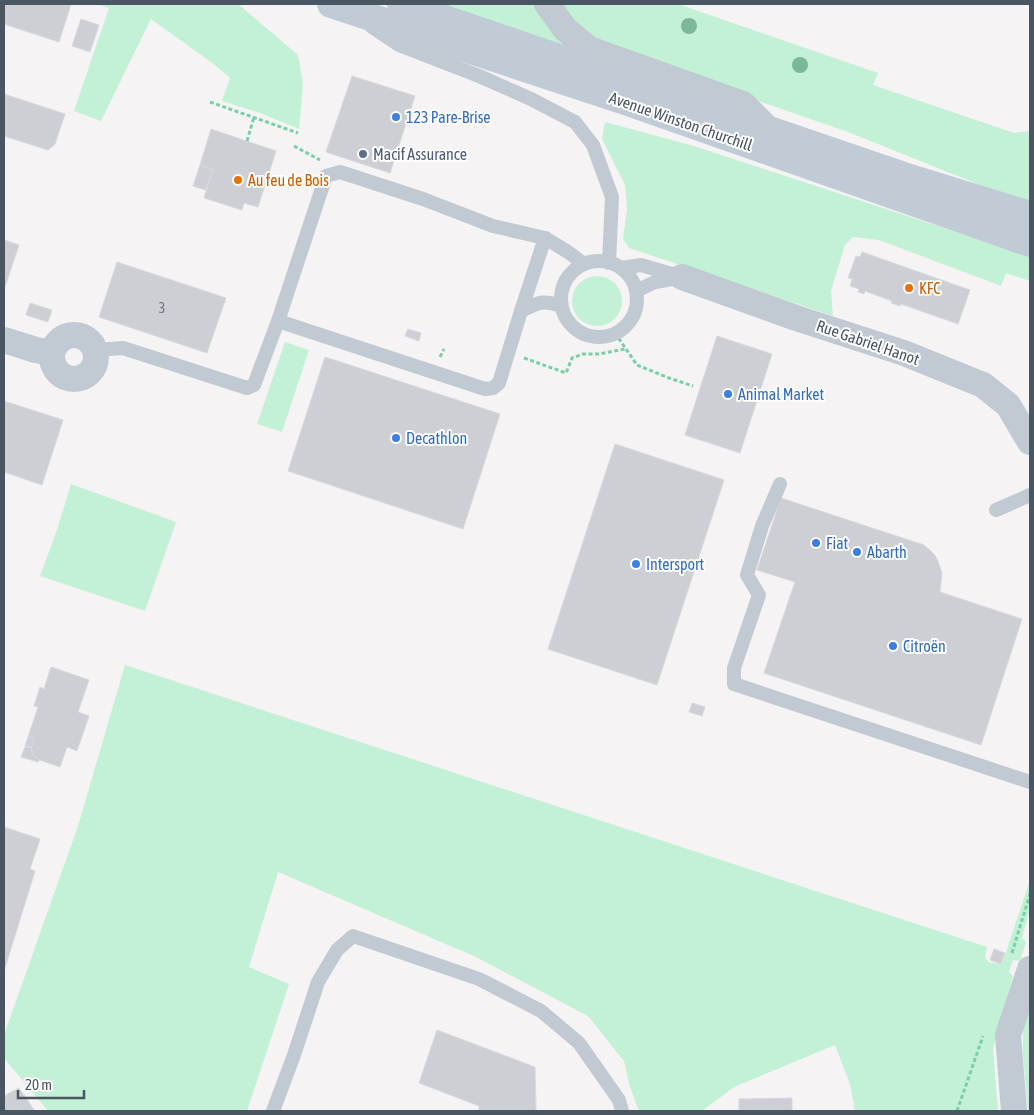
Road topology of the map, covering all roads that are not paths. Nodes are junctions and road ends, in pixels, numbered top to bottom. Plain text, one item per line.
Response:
1 (401, 4) edge
2 (547, 4) edge
3 (336, 5) edge
4 (767, 128) junction
5 (1030, 214) edge
6 (545, 238) junction
7 (1030, 243) edge
8 (584, 264) junction
9 (615, 266) junction
10 (682, 278) junction
11 (636, 291) junction
12 (561, 306) junction
13 (521, 311) junction
14 (278, 321) junction
15 (4, 340) edge
16 (95, 350) joint
17 (1030, 442) edge
18 (780, 484) dead end
19 (1030, 495) edge
20 (996, 510) dead end
21 (1030, 782) edge
22 (1030, 969) edge
23 (273, 1111) edge
24 (622, 1111) edge
25 (1014, 1111) edge

1 - 4 main road, Avenue Winston Churchill
2 - 4 street
3 - 7 main road, Avenue Winston Churchill
3 - 9 lane
4 - 5 main road, Avenue Winston Churchill
6 - 8 lane
6 - 13 lane
6 - 14 lane
8 - 9 lane
8 - 12 lane
9 - 10 lane, Rue Gabriel Hanot
9 - 11 lane
10 - 11 lane, Rue Gabriel Hanot
10 - 17 street, Rue Gabriel Hanot
11 - 12 lane
12 - 13 lane
13 - 14 lane
14 - 16 lane
15 - 16 street
18 - 21 lane
19 - 20 lane
22 - 25 street
23 - 24 lane

